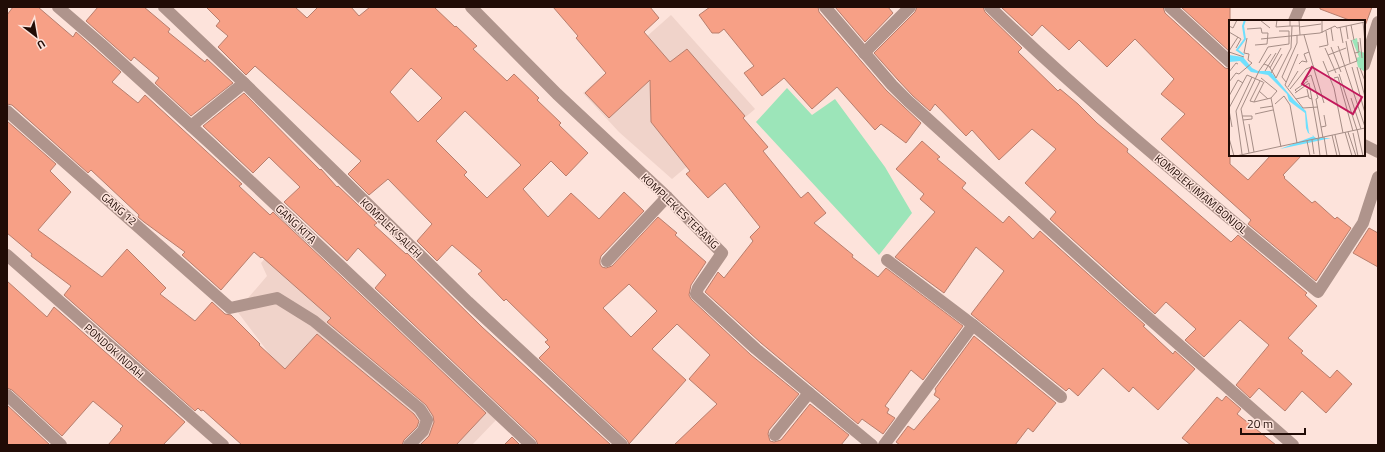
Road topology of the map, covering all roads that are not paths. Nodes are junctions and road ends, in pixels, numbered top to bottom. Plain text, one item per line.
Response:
1 (58, 7) edge
2 (164, 7) edge
3 (471, 7) edge
4 (825, 7) edge
5 (910, 7) edge
6 (990, 7) edge
7 (1170, 7) edge
8 (1300, 7) edge
9 (1294, 20) edge
10 (1378, 22) edge
11 (864, 53) junction
12 (1229, 61) edge
13 (1365, 62) edge
14 (244, 83) junction
15 (7, 111) edge
16 (191, 126) junction
17 (1365, 146) edge
18 (1378, 152) edge
19 (1378, 177) edge
20 (667, 197) junction
21 (7, 255) edge
22 (887, 260) dead end
23 (607, 261) dead end
24 (973, 325) junction
25 (809, 393) junction
26 (7, 395) edge
27 (1061, 397) dead end
28 (775, 434) dead end
29 (61, 445) edge
30 (222, 445) edge
31 (409, 445) edge
32 (531, 445) edge
33 (622, 445) edge
34 (872, 445) edge
35 (884, 445) edge
36 (1292, 445) edge

1 - 16 street, GANG KITA
2 - 14 street, KOMPLEK SALEH
3 - 20 street, KOMPLEK ES TERANG
4 - 11 street
5 - 11 street
6 - 19 street, KOMPLEK IMAM BONJOL
7 - 12 street
8 - 9 street
10 - 13 street
11 - 36 street
14 - 16 street
14 - 33 street, KOMPLEK SALEH
15 - 31 street, GANG 12
16 - 32 street, GANG KITA
17 - 18 street
20 - 23 street
20 - 25 street, KOMPLEK ES TERANG
21 - 30 street, PONDOK INDAH
22 - 24 street
24 - 27 street
24 - 35 street
25 - 28 street
25 - 34 street, KOMPLEK ES TERANG
26 - 29 street

